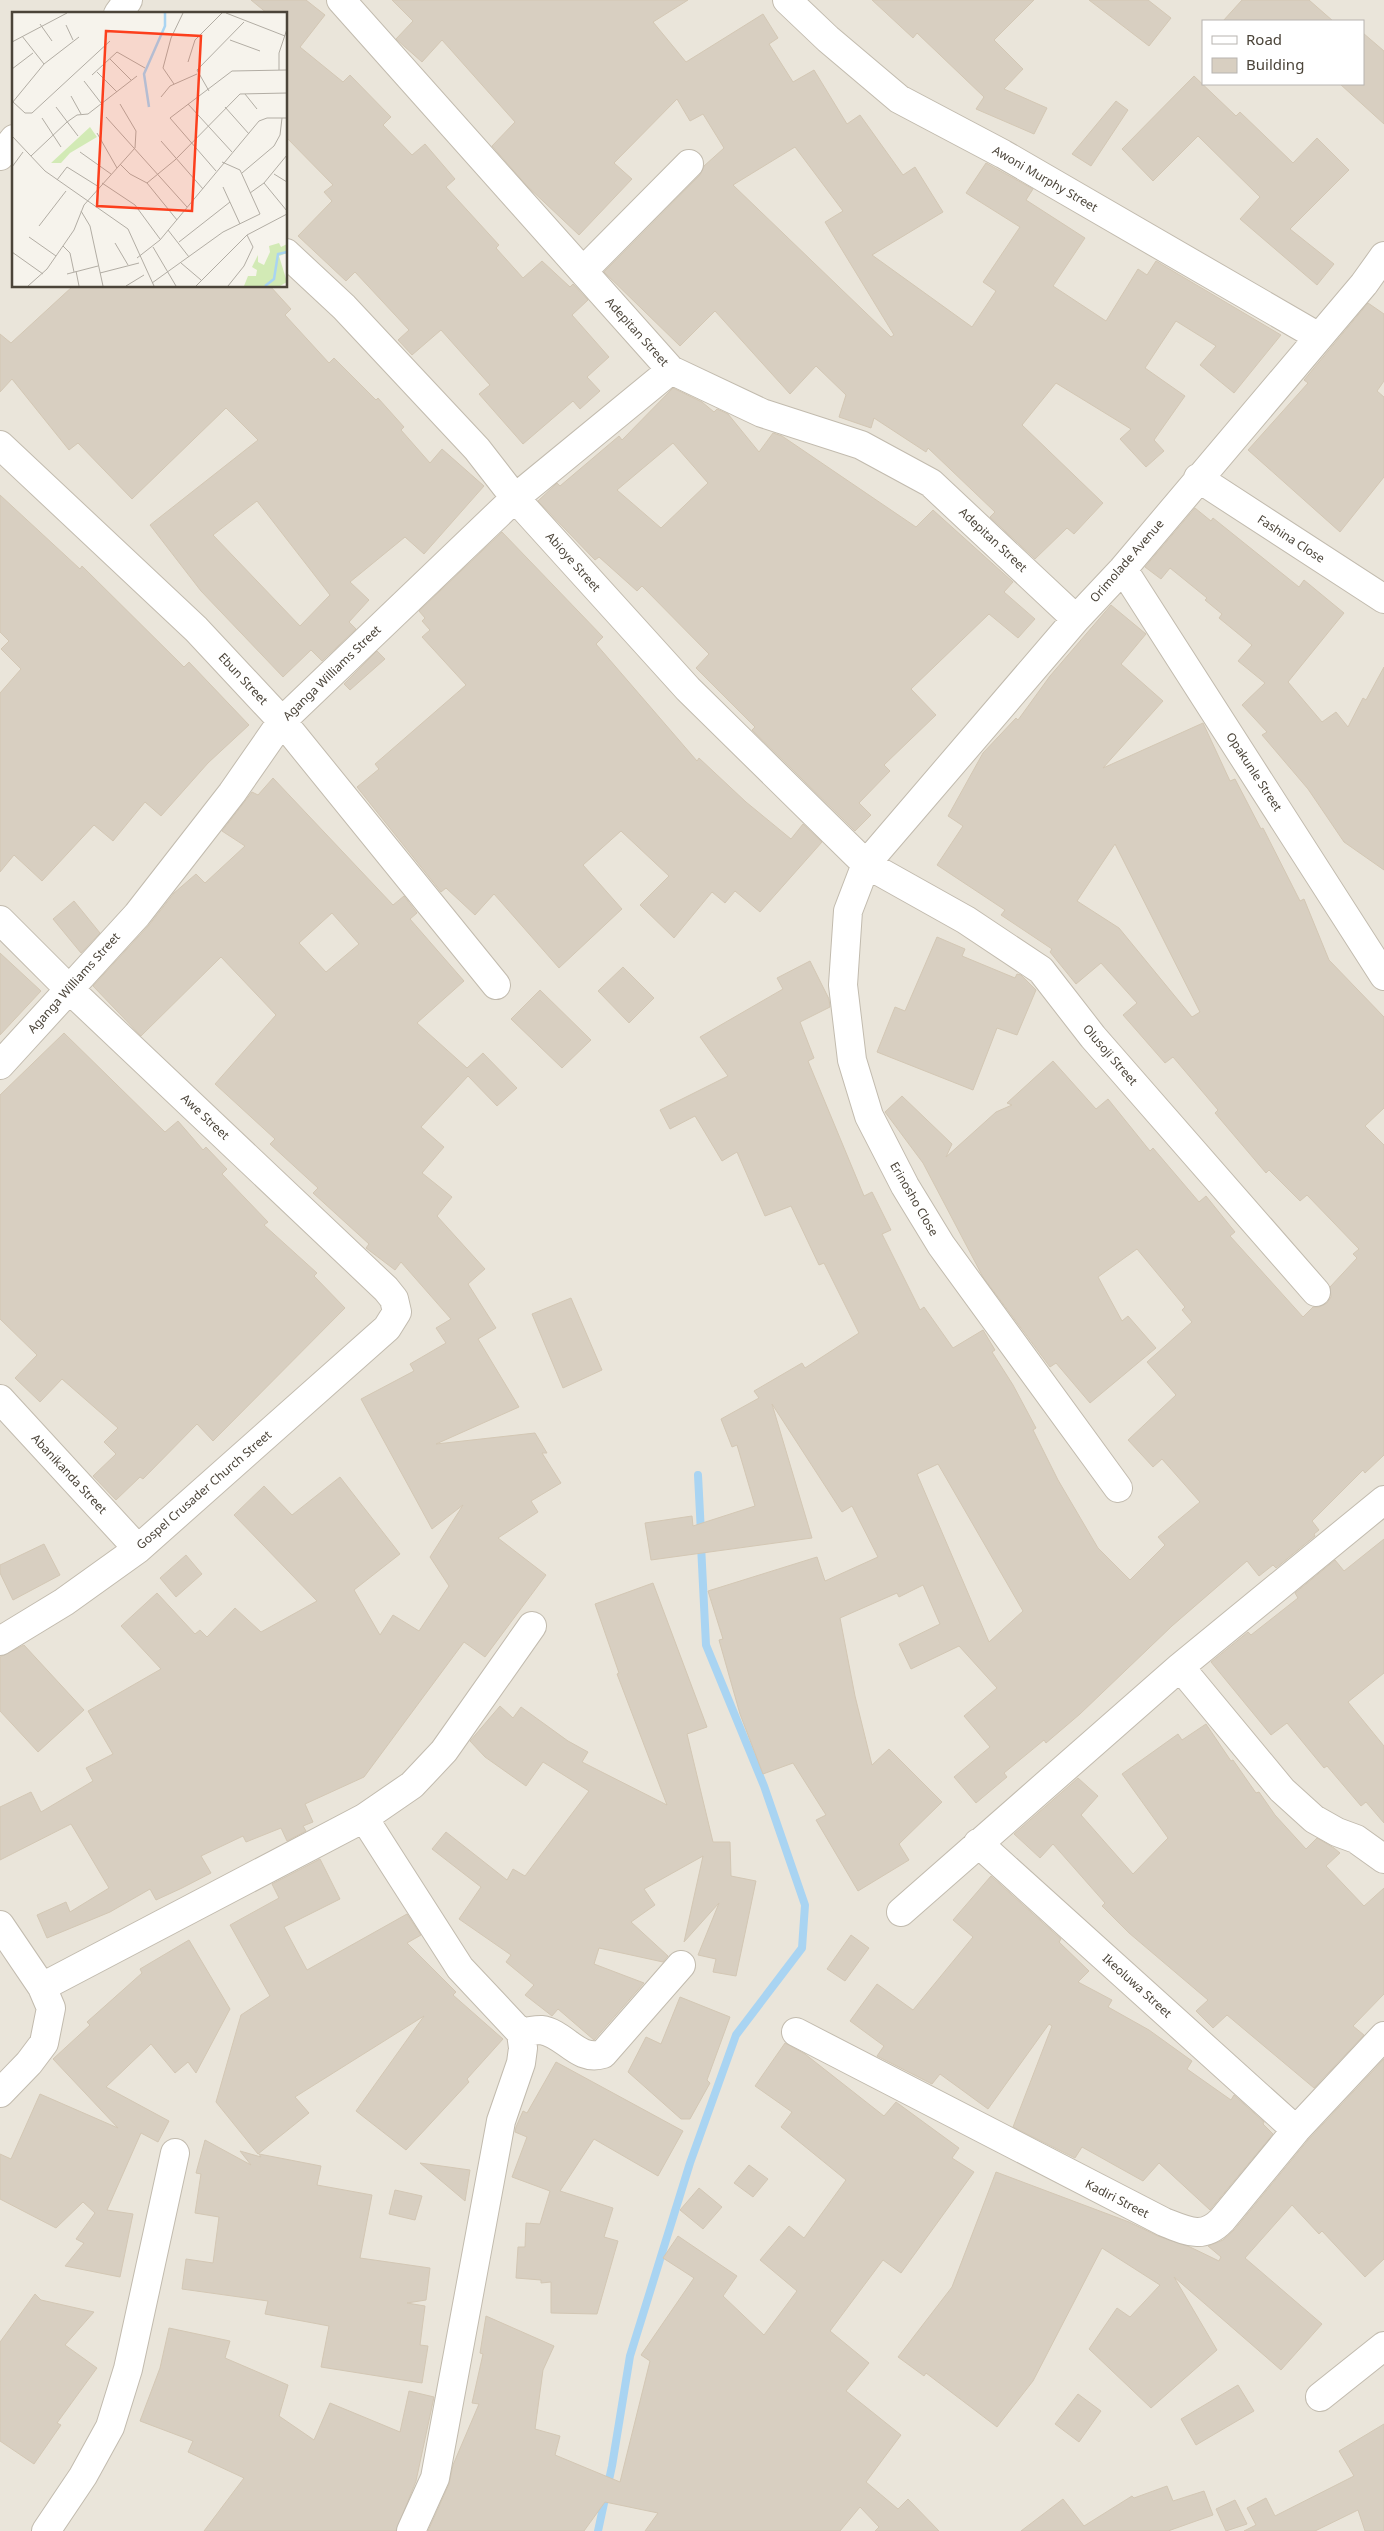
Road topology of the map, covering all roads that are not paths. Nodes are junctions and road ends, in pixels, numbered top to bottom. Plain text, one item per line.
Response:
1 (128, 0) edge
2 (341, 0) edge
3 (787, 0) edge
4 (119, 12) edge
5 (12, 141) edge
6 (0, 156) edge
7 (689, 164) dead end
8 (288, 255) edge
9 (1384, 256) edge
10 (582, 271) junction
11 (1374, 290) edge
12 (1320, 336) junction
13 (671, 370) junction
14 (0, 445) edge
15 (1198, 478) junction
16 (515, 498) junction
17 (1123, 569) junction
18 (1384, 599) edge
19 (1076, 619) junction
20 (282, 720) junction
21 (866, 864) junction
22 (0, 920) edge
23 (1384, 976) edge
24 (496, 985) dead end
25 (68, 988) junction
26 (0, 1065) edge
27 (1316, 1292) dead end
28 (394, 1320) joint
29 (0, 1399) edge
30 (1118, 1488) dead end
31 (1384, 1500) edge
32 (138, 1549) junction
33 (532, 1626) dead end
34 (0, 1641) edge
35 (1180, 1667) junction
36 (364, 1818) junction
37 (978, 1843) junction
38 (1384, 1859) edge
39 (901, 1912) dead end
40 (0, 1925) edge
41 (680, 1965) dead end
42 (42, 1987) junction
43 (796, 2032) dead end
44 (521, 2033) junction
45 (1384, 2036) edge
46 (0, 2092) edge
47 (1296, 2130) junction
48 (175, 2153) dead end
49 (1384, 2346) edge
50 (1320, 2397) dead end
51 (46, 2531) edge
52 (410, 2531) edge

1 - 4 street
2 - 10 street, Adepitan Street
3 - 12 street, Awoni Murphy Street
5 - 6 street
7 - 10 street
8 - 16 street, Abioye Street
9 - 11 street, Orimolade Avenue
10 - 13 street, Adepitan Street
11 - 12 street, Orimolade Avenue
12 - 15 street, Orimolade Avenue
13 - 16 street, Aganga Williams Street
13 - 19 street, Adepitan Street
14 - 20 street, Ebun Street
15 - 17 street, Orimolade Avenue
15 - 18 street, Fashina Close
16 - 20 street, Aganga Williams Street
16 - 21 street, Abioye Street
17 - 19 street, Orimolade Avenue
17 - 23 street, Opakunle Street
19 - 21 street, Orimolade Avenue
20 - 24 street, Ebun Street
20 - 25 street, Aganga Williams Street
21 - 27 street, Olusoji Street
21 - 30 street, Erinosho Close
22 - 25 street, Awe Street
25 - 26 street, Aganga Williams Street
25 - 28 street, Awe Street
28 - 32 street, Gospel Crusader Church Street
29 - 32 street, Abanikanda Street
31 - 35 street
32 - 34 street, Gospel Crusader Church Street
33 - 36 street
35 - 37 street
35 - 38 street
36 - 42 street
36 - 44 street
37 - 39 street
37 - 47 street, Ikeoluwa Street
40 - 42 street
41 - 44 street
42 - 46 street
43 - 47 street, Kadiri Street
44 - 52 street
45 - 47 street, Kadiri Street
48 - 51 street
49 - 50 street

